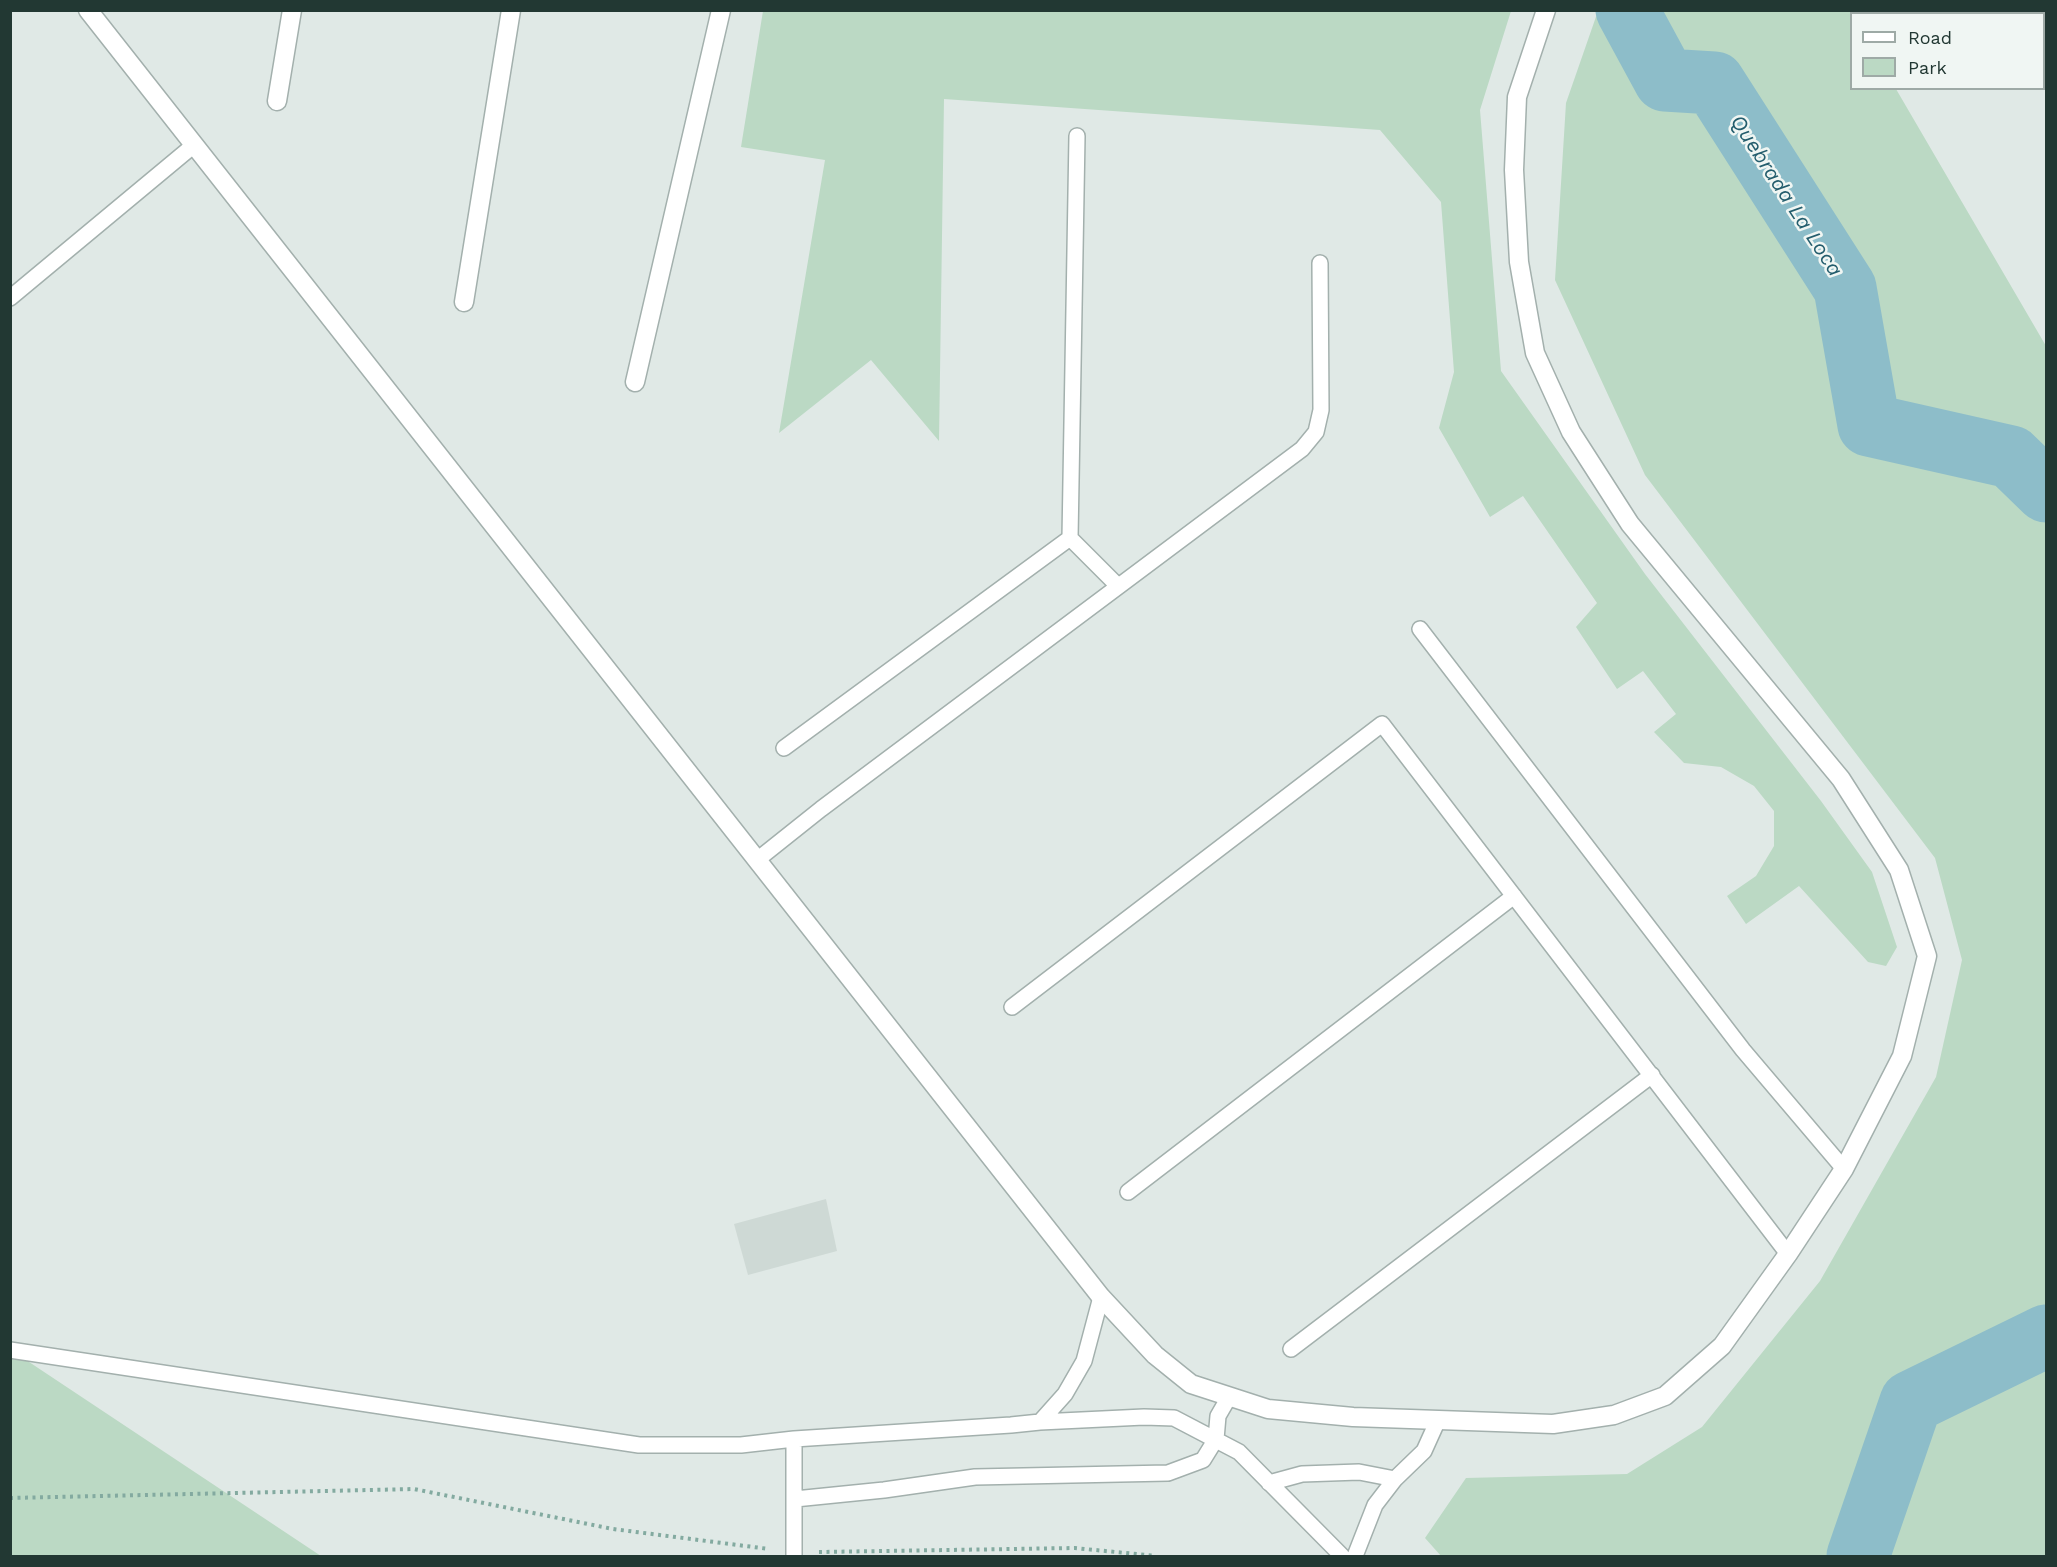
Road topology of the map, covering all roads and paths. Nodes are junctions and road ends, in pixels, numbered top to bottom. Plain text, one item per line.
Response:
1 (88, 10) edge
2 (292, 10) edge
3 (511, 10) edge
4 (721, 10) edge
5 (1546, 10) edge
6 (277, 101) dead end
7 (1077, 136) dead end
8 (194, 146) junction
9 (1320, 262) dead end
10 (10, 298) edge
11 (464, 302) dead end
12 (635, 382) dead end
13 (1070, 538) junction
14 (1118, 586) junction
15 (1420, 628) dead end
16 (784, 748) dead end
17 (757, 860) junction
18 (1514, 896) junction
19 (1012, 1007) dead end
20 (1652, 1075) junction
21 (1844, 1168) junction
22 (1128, 1192) dead end
23 (1788, 1254) junction
24 (1101, 1297) junction
25 (1291, 1349) dead end
26 (10, 1350) edge
27 (1229, 1397) junction
28 (1438, 1420) junction
29 (1040, 1422) junction
30 (794, 1439) junction
31 (1216, 1439) junction
32 (1395, 1479) junction
33 (1269, 1483) junction
34 (10, 1498) edge
35 (795, 1499) junction
36 (794, 1554) edge
37 (1156, 1557) edge
38 (1342, 1557) edge
39 (1355, 1557) edge

1 - 8 street
2 - 6 street
3 - 11 street
4 - 12 street
5 - 21 street
7 - 13 lane
8 - 10 lane
8 - 17 street
9 - 14 lane
13 - 14 lane
13 - 16 lane
14 - 17 lane
15 - 21 lane
17 - 24 street
18 - 19 lane
18 - 20 lane
18 - 22 lane
20 - 23 lane
20 - 25 lane
21 - 23 street
23 - 28 street
24 - 27 street
24 - 29 lane
26 - 30 lane
27 - 28 street
27 - 31 lane
28 - 32 lane
29 - 30 lane
29 - 31 lane
30 - 35 lane
31 - 33 lane
31 - 35 lane
32 - 33 lane
32 - 39 lane
33 - 38 lane
34 - 36 path
35 - 36 lane
36 - 37 path

